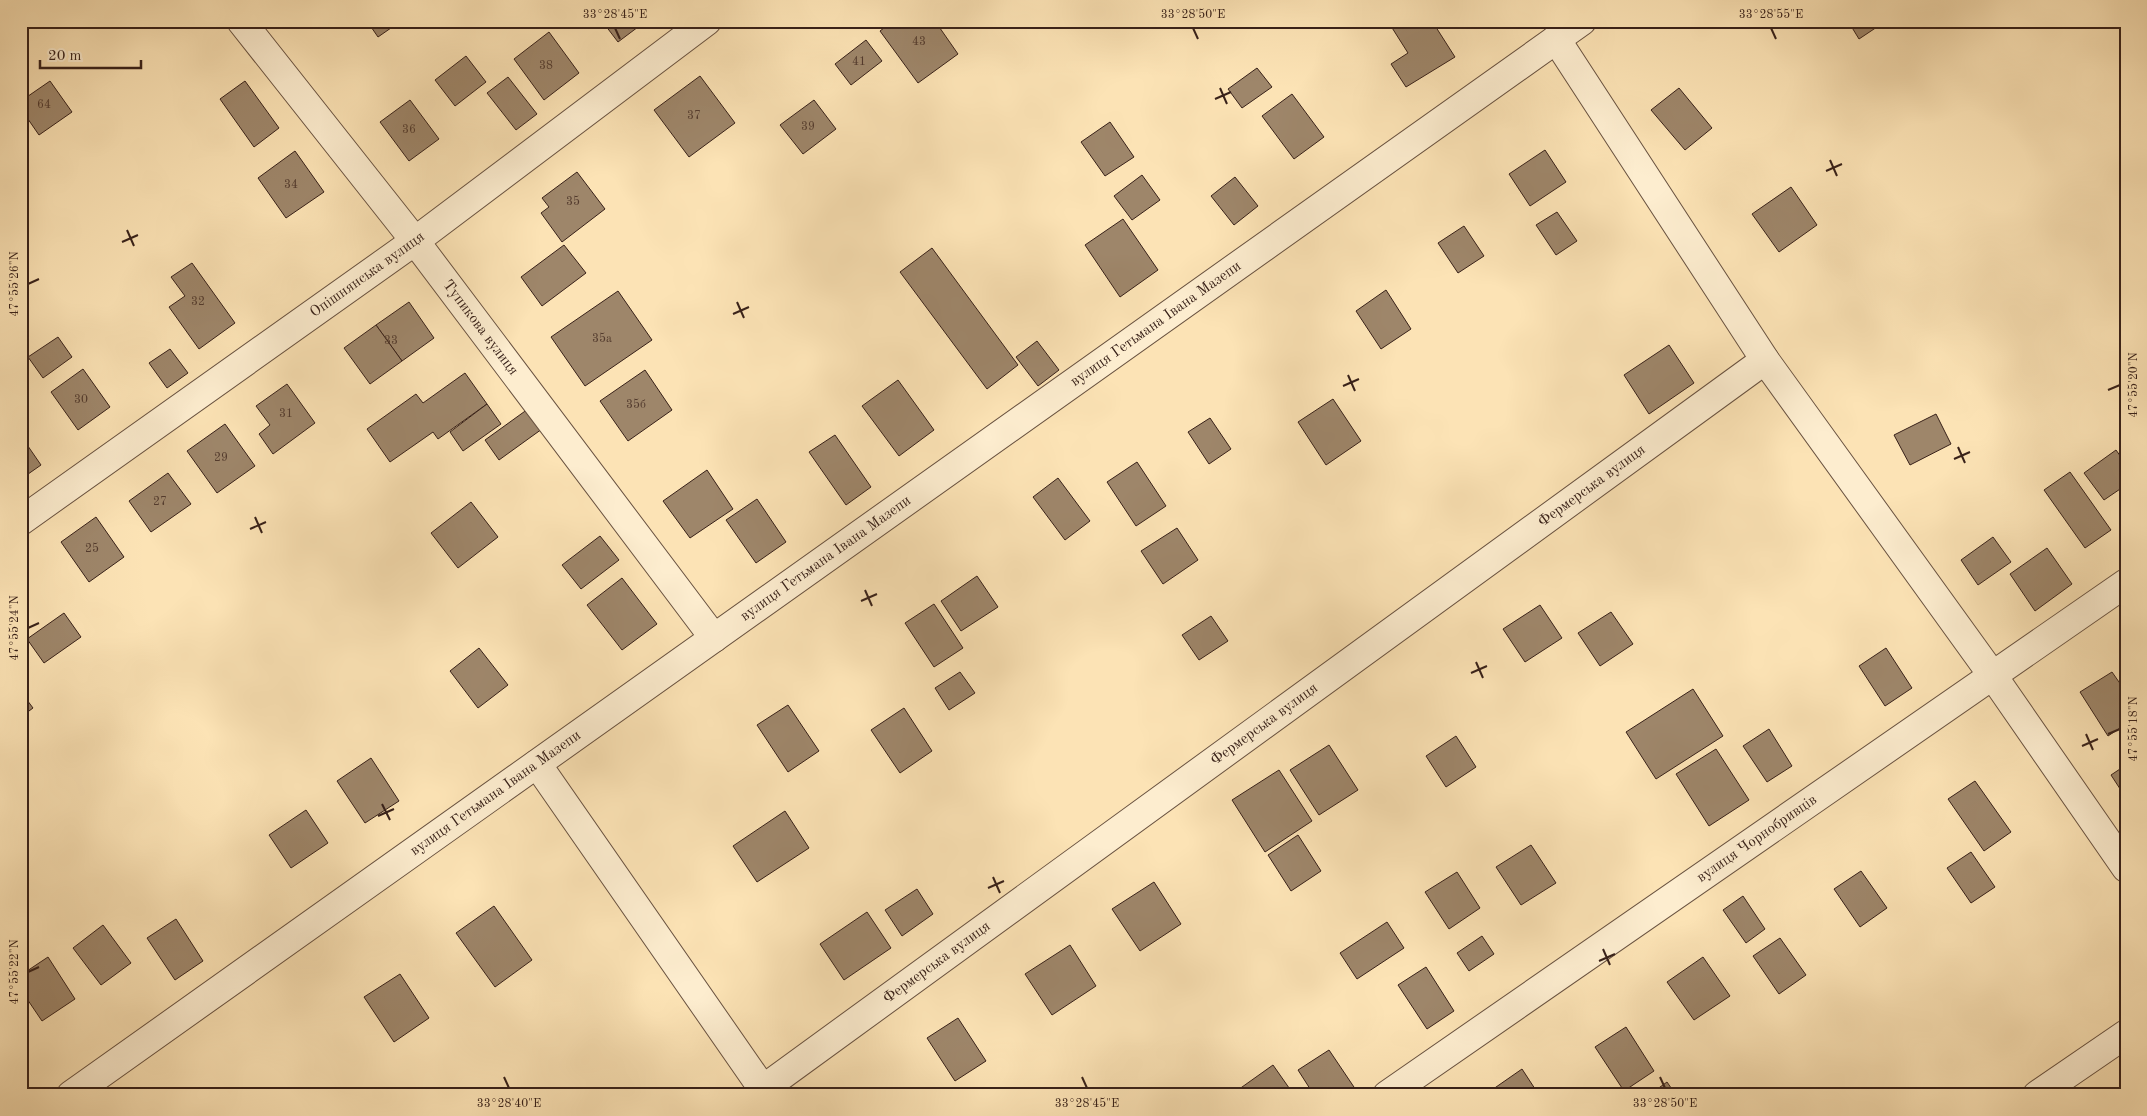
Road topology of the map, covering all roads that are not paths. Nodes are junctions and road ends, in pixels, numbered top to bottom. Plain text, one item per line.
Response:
1 (241, 21) edge
2 (707, 21) edge
3 (1582, 21) edge
4 (1556, 39) junction
5 (415, 241) junction
6 (1766, 360) junction
7 (21, 521) edge
8 (2126, 583) edge
9 (714, 638) junction
10 (1992, 676) junction
11 (537, 764) junction
12 (2126, 868) edge
13 (2126, 1034) edge
14 (765, 1092) edge
15 (71, 1095) edge
16 (1387, 1095) edge
17 (2037, 1095) edge

1 - 5 street, Тупикова вулиця
2 - 5 street, Опішнянська вулиця
3 - 4 street, вулиця Гетьмана Івана Мазепи
4 - 6 street
4 - 9 street, вулиця Гетьмана Івана Мазепи
5 - 7 street, Опішнянська вулиця
5 - 9 street, Тупикова вулиця
6 - 10 street
6 - 14 street, Фермерська вулиця
8 - 10 street, вулиця Чорнобривців
9 - 11 street, вулиця Гетьмана Івана Мазепи
10 - 12 street
10 - 16 street, вулиця Чорнобривців
11 - 14 street
11 - 15 street, вулиця Гетьмана Івана Мазепи
13 - 17 street

